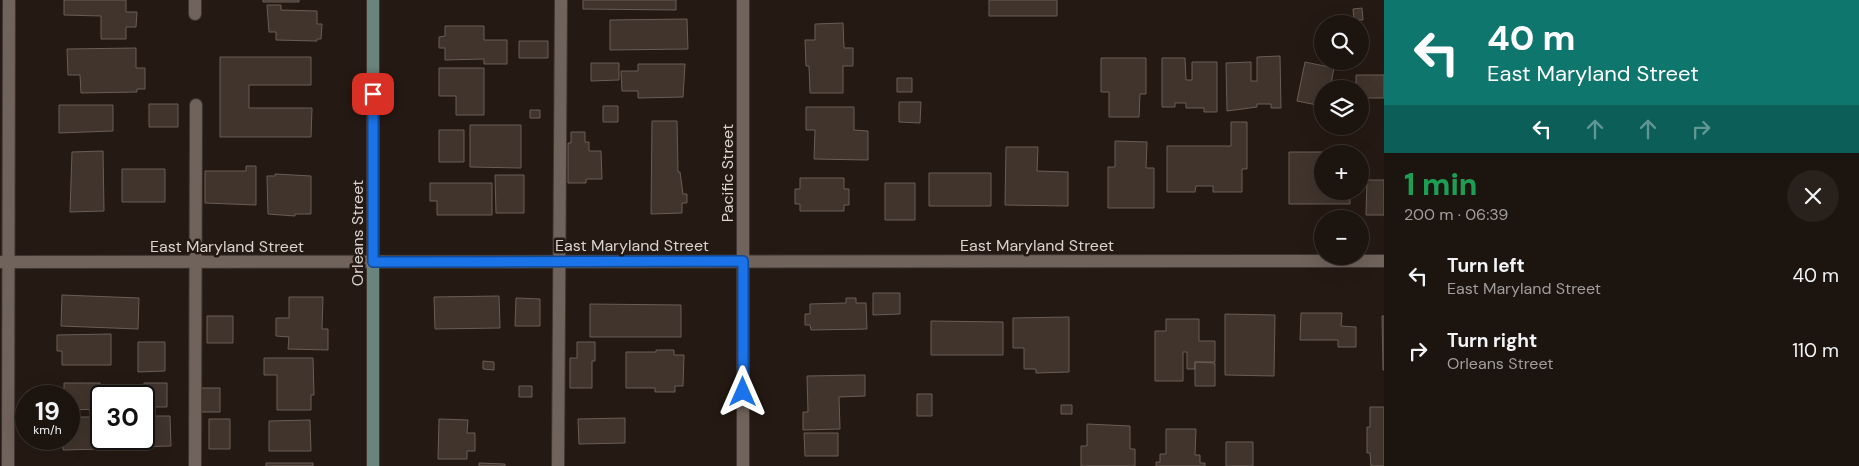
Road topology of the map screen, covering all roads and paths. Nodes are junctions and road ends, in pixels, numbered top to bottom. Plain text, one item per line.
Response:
1 (9, 0) edge
2 (195, 0) edge
3 (373, 0) edge
4 (561, 0) edge
5 (743, 0) edge
6 (195, 14) dead end
7 (196, 105) dead end
8 (743, 261) junction
9 (1384, 261) edge
10 (4, 262) edge
11 (195, 262) junction
12 (373, 262) junction
13 (559, 262) junction
14 (8, 466) edge
15 (195, 466) edge
16 (373, 466) edge
17 (558, 466) edge
18 (743, 466) edge

1 - 10 street
2 - 6 street
3 - 12 main road, Orleans Street
4 - 13 street
5 - 8 street, Pacific Street
7 - 11 street
8 - 9 street, East Maryland Street
8 - 13 street, East Maryland Street
8 - 18 street, Pacific Street
10 - 11 street, East Maryland Street
10 - 14 street
11 - 12 street, East Maryland Street
11 - 15 street
12 - 13 street, East Maryland Street
12 - 16 main road, Orleans Street
13 - 17 street

